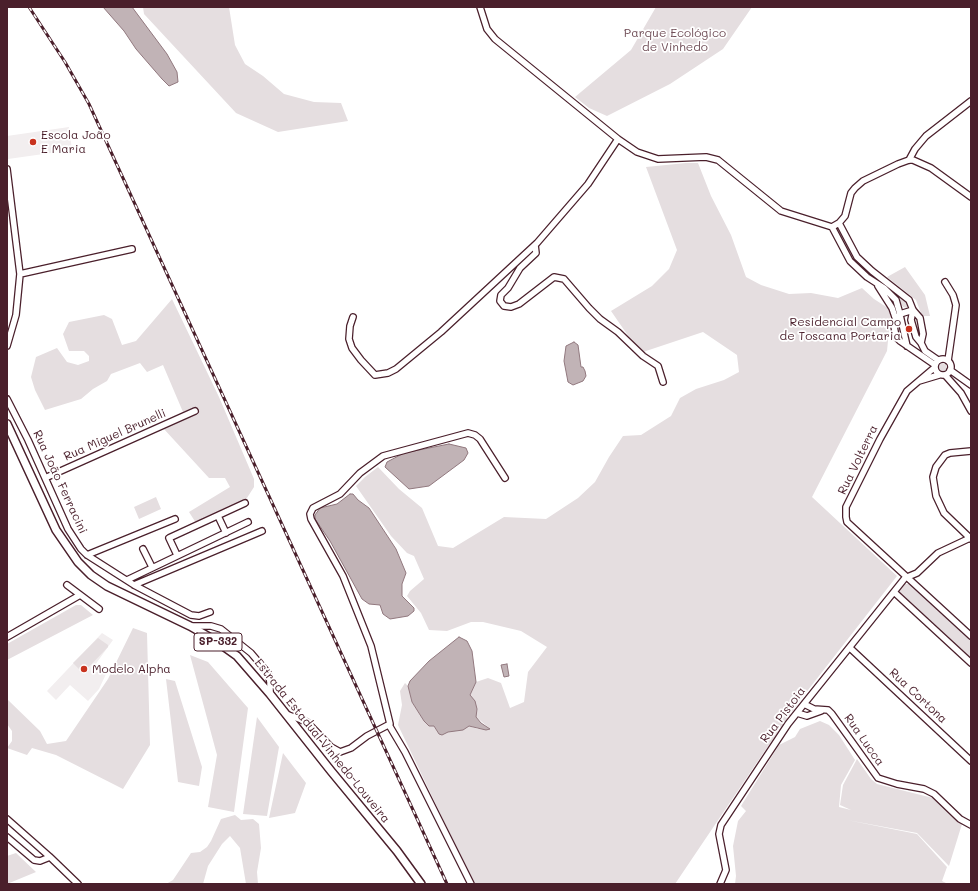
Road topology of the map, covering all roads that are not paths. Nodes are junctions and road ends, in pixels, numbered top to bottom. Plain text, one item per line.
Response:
1 (480, 7) edge
2 (971, 101) edge
3 (590, 106) dead end
4 (583, 109) junction
5 (618, 139) junction
6 (909, 160) junction
7 (7, 169) edge
8 (971, 197) edge
9 (839, 223) junction
10 (832, 227) junction
11 (535, 245) junction
12 (132, 249) dead end
13 (857, 257) junction
14 (850, 261) junction
15 (872, 272) junction
16 (20, 274) junction
17 (867, 277) junction
18 (944, 282) dead end
19 (913, 310) junction
20 (899, 316) junction
21 (353, 317) dead end
22 (921, 343) junction
23 (950, 345) junction
24 (7, 346) edge
25 (907, 346) junction
26 (948, 361) junction
27 (937, 363) junction
28 (950, 370) junction
29 (942, 375) junction
30 (663, 382) dead end
31 (915, 383) junction
32 (970, 384) edge
33 (960, 393) junction
34 (7, 399) edge
35 (9, 409) edge
36 (195, 411) dead end
37 (971, 411) edge
38 (7, 424) edge
39 (971, 451) edge
40 (45, 478) junction
41 (505, 478) dead end
42 (245, 503) dead end
43 (218, 516) junction
44 (175, 519) dead end
45 (248, 522) dead end
46 (262, 531) dead end
47 (226, 533) junction
48 (971, 538) edge
49 (143, 549) dead end
50 (87, 555) junction
51 (177, 555) junction
52 (152, 567) junction
53 (908, 576) junction
54 (126, 580) junction
55 (67, 585) dead end
56 (134, 585) junction
57 (894, 592) junction
58 (151, 594) junction
59 (80, 595) junction
60 (149, 608) junction
61 (99, 609) dead end
62 (210, 612) dead end
63 (190, 626) junction
64 (971, 636) edge
65 (7, 637) edge
66 (850, 648) junction
67 (971, 663) edge
68 (270, 694) junction
69 (804, 704) junction
70 (823, 710) junction
71 (797, 713) junction
72 (286, 714) junction
73 (389, 725) junction
74 (971, 760) edge
75 (7, 819) edge
76 (971, 825) edge
77 (7, 837) edge
78 (50, 857) junction
79 (78, 884) edge
80 (421, 884) edge
81 (471, 884) edge
82 (720, 884) edge

1 - 4 street
2 - 6 street
3 - 4 street
4 - 5 street
5 - 10 street
5 - 11 street
6 - 8 street
6 - 9 street
7 - 16 street
9 - 10 street
9 - 13 street
10 - 14 street
11 - 21 street
11 - 30 street
12 - 16 street
13 - 14 street
13 - 15 street
14 - 17 street
15 - 17 street
15 - 19 street
16 - 24 street
17 - 20 street
18 - 23 street
19 - 20 street
19 - 22 street
19 - 22 street
20 - 25 street
20 - 25 street
22 - 27 street
23 - 26 street
23 - 27 street
25 - 27 street
26 - 27 street
26 - 28 street
27 - 29 street
27 - 31 street, Rua Volterra
28 - 29 street
28 - 32 street
29 - 31 street
29 - 33 street
31 - 53 street, Rua Volterra
32 - 33 street
33 - 37 street
34 - 35 street, Rua João Ferracini
35 - 40 street, Rua João Ferracini
36 - 40 street, Rua Miguel Brunelli
38 - 60 main road, Estrada Estadual Vinhedo-Louveira / SP-332
39 - 48 street
40 - 50 street, Rua João Ferracini
41 - 73 street
42 - 43 street
43 - 47 street
43 - 51 street
44 - 50 street
45 - 47 street
46 - 56 street
47 - 51 street
48 - 53 street, Rua Pistoia
49 - 52 street
50 - 54 street, Rua João Ferracini
51 - 52 street
52 - 54 street
53 - 57 street, Rua Pistoia
53 - 64 street, Rua Volterra
54 - 56 street, Rua João Ferracini
55 - 59 street
56 - 58 street, Rua João Ferracini
57 - 66 street, Rua Pistoia
57 - 67 street
58 - 60 street
58 - 62 street, Rua João Ferracini
59 - 61 street
59 - 65 street
60 - 63 main road, Estrada Estadual Vinhedo-Louveira / SP-332
63 - 68 main road, Estrada Estadual Vinhedo-Louveira / SP-332
63 - 68 street
66 - 69 street, Rua Pistoia
66 - 74 street, Rua Cortona
68 - 72 main road, Estrada Estadual Vinhedo-Louveira / SP-332
69 - 70 street, Rua Lucca
69 - 71 street, Rua Pistoia
70 - 71 street
70 - 76 street, Rua Lucca
71 - 82 street, Rua Pistoia
72 - 73 street
72 - 80 main road, Estrada Estadual Vinhedo-Louveira / SP-332
73 - 81 street
75 - 78 street
77 - 78 street
78 - 79 street

